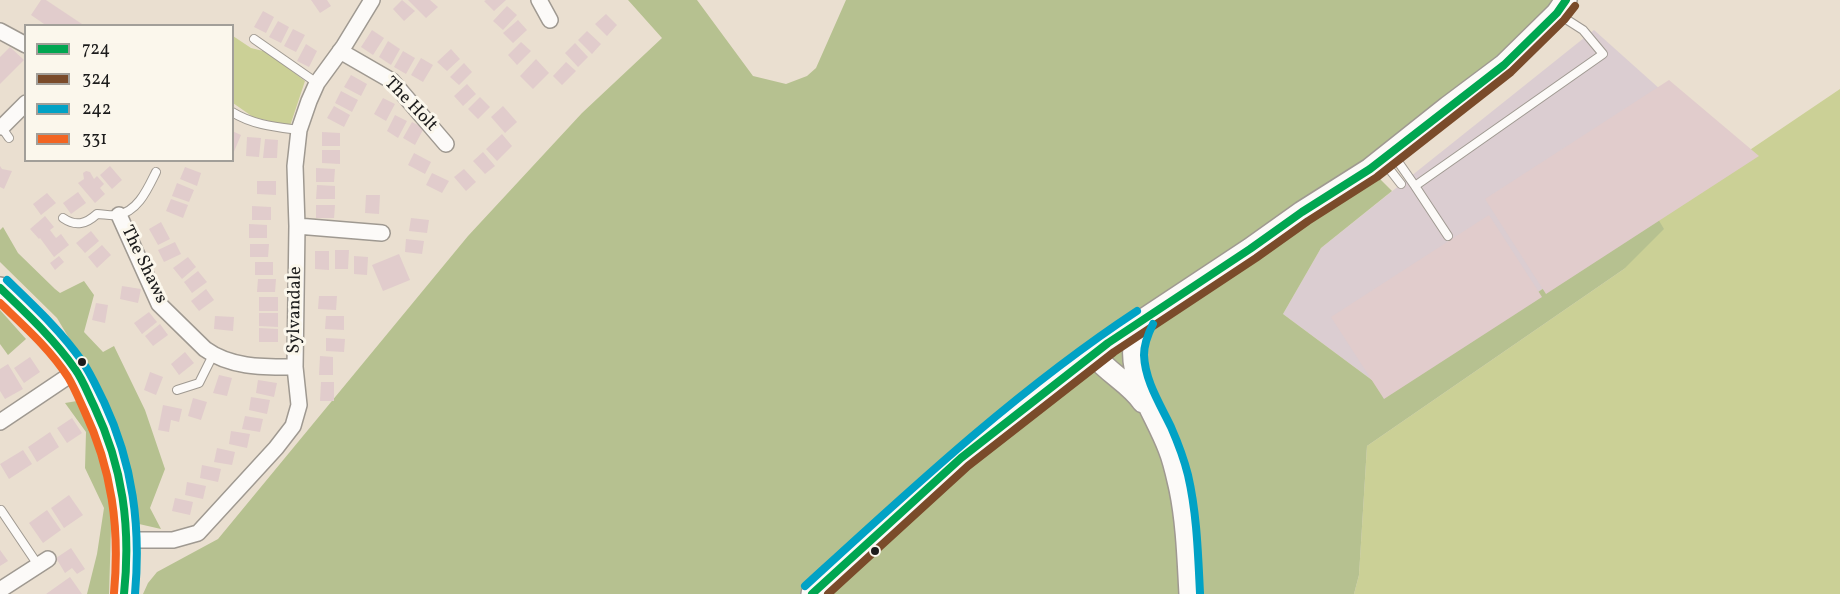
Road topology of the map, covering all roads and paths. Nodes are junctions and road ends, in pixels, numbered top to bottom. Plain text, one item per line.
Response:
1 (372, 0) edge
2 (538, 0) edge
3 (1561, 7) edge
4 (550, 20) dead end
5 (0, 31) edge
6 (254, 39) dead end
7 (24, 44) edge
8 (340, 51) junction
9 (317, 82) junction
10 (24, 105) edge
11 (234, 113) edge
12 (4, 130) edge
13 (300, 130) junction
14 (446, 144) dead end
15 (1387, 156) junction
16 (156, 172) dead end
17 (1401, 184) dead end
18 (1415, 186) junction
19 (119, 215) junction
20 (63, 218) dead end
21 (297, 226) junction
22 (382, 232) dead end
23 (1448, 236) dead end
24 (0, 288) edge
25 (1143, 320) junction
26 (1101, 349) junction
27 (213, 355) junction
28 (295, 367) junction
29 (76, 371) junction
30 (177, 390) dead end
31 (1156, 420) junction
32 (0, 422) edge
33 (1, 510) edge
34 (128, 540) junction
35 (43, 562) joint
36 (0, 590) edge
37 (124, 594) edge
38 (812, 594) edge
39 (1190, 594) edge

1 - 8 street, Sylvandale
2 - 4 street
3 - 15 main road
3 - 18 lane
5 - 7 street
6 - 9 lane
8 - 9 street, Sylvandale
8 - 14 street, The Holt
9 - 13 street, Sylvandale
10 - 12 street
11 - 13 lane
13 - 21 street, Sylvandale
15 - 17 lane
15 - 18 lane
15 - 25 main road
16 - 19 lane
18 - 23 lane
19 - 20 lane
19 - 27 street, The Shaws
21 - 22 street
21 - 28 street, Sylvandale
24 - 29 main road
25 - 26 main road
25 - 31 main road
26 - 31 main road
26 - 38 main road
27 - 28 street, The Shaws
27 - 30 lane
28 - 34 street, Sylvandale
29 - 32 street
29 - 34 main road
31 - 39 main road
33 - 35 lane
34 - 37 main road
35 - 36 street

